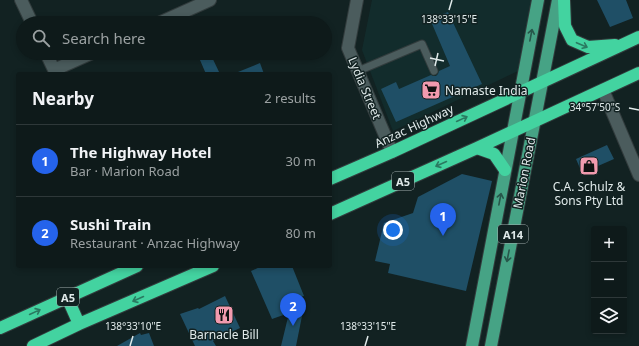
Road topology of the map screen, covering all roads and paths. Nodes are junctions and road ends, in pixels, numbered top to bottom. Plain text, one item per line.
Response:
1 (21, 0) edge
2 (210, 0) edge
3 (357, 0) edge
4 (538, 0) edge
5 (558, 0) edge
6 (564, 0) edge
7 (29, 16) edge
8 (175, 16) edge
9 (639, 37) edge
10 (623, 45) junction
11 (49, 60) edge
12 (78, 60) edge
13 (358, 71) junction
14 (434, 71) dead end
15 (55, 72) edge
16 (639, 73) edge
17 (542, 82) junction
18 (603, 90) junction
19 (520, 92) junction
20 (534, 122) junction
21 (512, 132) junction
22 (476, 148) junction
23 (392, 152) junction
24 (505, 170) junction
25 (639, 175) edge
26 (332, 178) edge
27 (332, 213) edge
28 (132, 268) edge
29 (208, 268) edge
30 (67, 297) junction
31 (79, 324) junction
32 (0, 328) edge
33 (33, 346) edge
34 (472, 346) edge
35 (491, 346) edge

1 - 7 street
2 - 8 street
3 - 13 street, Lydia Street
19 -> 4 main road, Marion Road / A14
5 - 17 main road, Marion Road / A14
6 -> 10 highway
9 - 10 highway, Anzac Highway
10 - 17 highway, Anzac Highway
11 - 15 street
12 - 15 street
13 - 14 lane
13 - 23 street, Lydia Street
16 - 18 highway, A5
17 - 19 highway, Anzac Highway
17 - 20 main road, Marion Road / A14
18 - 20 highway, A5
18 - 25 street
19 - 21 main road, Marion Road / A14
23 -> 19 highway, Anzac Highway
20 - 21 highway, A5
20 -> 35 main road, Marion Road / A14
21 - 22 highway, A5
21 - 24 main road, Marion Road / A14
22 - 24 highway
22 -> 27 highway, A5
23 - 26 highway, Anzac Highway
34 -> 24 main road, Marion Road / A14
28 - 30 highway, A5
29 -> 31 highway, A5
30 - 31 highway
32 -> 30 highway, A5
31 - 33 highway, A5

